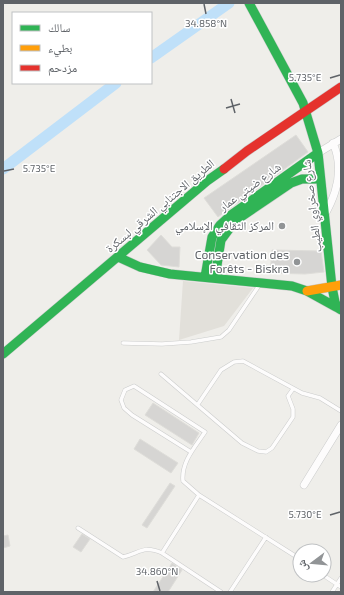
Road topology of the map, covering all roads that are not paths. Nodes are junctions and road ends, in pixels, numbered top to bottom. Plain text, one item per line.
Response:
1 (249, 3) edge
2 (341, 78) edge
3 (341, 87) edge
4 (304, 107) junction
5 (341, 139) edge
6 (333, 143) junction
7 (318, 153) junction
8 (297, 168) junction
9 (302, 179) junction
10 (320, 179) junction
11 (340, 180) edge
12 (324, 216) junction
13 (233, 218) junction
14 (118, 257) junction
15 (205, 277) junction
16 (215, 278) junction
17 (261, 282) junction
18 (337, 286) edge
19 (307, 291) junction
20 (340, 308) edge
21 (123, 343) dead end
22 (3, 345) edge
23 (3, 354) edge
24 (161, 374) dead end
25 (293, 389) junction
26 (198, 404) junction
27 (341, 411) edge
28 (340, 428) edge
29 (192, 452) junction
30 (304, 485) dead end
31 (199, 495) junction
32 (78, 528) dead end
33 (266, 537) junction
34 (162, 553) junction
35 (292, 555) edge
36 (341, 578) edge
37 (332, 581) edge
38 (337, 584) junction
39 (341, 587) edge
40 (221, 592) edge
41 (230, 592) edge
42 (332, 592) edge

1 - 4 main road, شارع صخراوي الطيب
2 - 4 main road, الطريق الاجتنابي الشرقي لبسكرة
3 - 4 main road, الطريق الاجتنابي الشرقي لبسكرة
4 - 7 main road, شارع صخراوي الطيب
4 - 14 main road, الطريق الاجتنابي الشرقي لبسكرة
4 - 22 main road, الطريق الاجتنابي الشرقي لبسكرة
5 - 6 street, شارع ضيتي عمار
6 - 7 street, شارع ضيتي عمار
6 - 11 street
7 - 8 main road, شارع ضيتي عمار
7 - 10 main road, شارع صخراوي الطيب
8 - 9 main road
8 - 13 main road, شارع ضيتي عمار
9 - 10 main road
9 - 13 main road
10 - 12 main road, شارع صخراوي الطيب
11 - 12 street
12 - 18 main road, شارع صخراوي الطيب
13 - 15 main road, شارع ضيتي عمار
13 - 16 main road
14 - 15 main road
14 - 23 main road, الطريق الاجتنابي الشرقي لبسكرة
15 - 16 main road
16 - 17 main road
17 - 19 main road
17 - 21 lane
18 - 19 main road
18 - 20 main road, شارع صخراوي الطيب
19 - 20 main road
24 - 26 lane
25 - 26 lane
25 - 26 lane
25 - 27 lane
28 - 30 street
29 - 29 lane
29 - 31 lane
31 - 33 lane
31 - 34 lane
32 - 34 lane
33 - 35 lane
33 - 41 lane
34 - 40 lane
36 - 38 lane
37 - 38 lane
38 - 39 lane
38 - 42 lane

